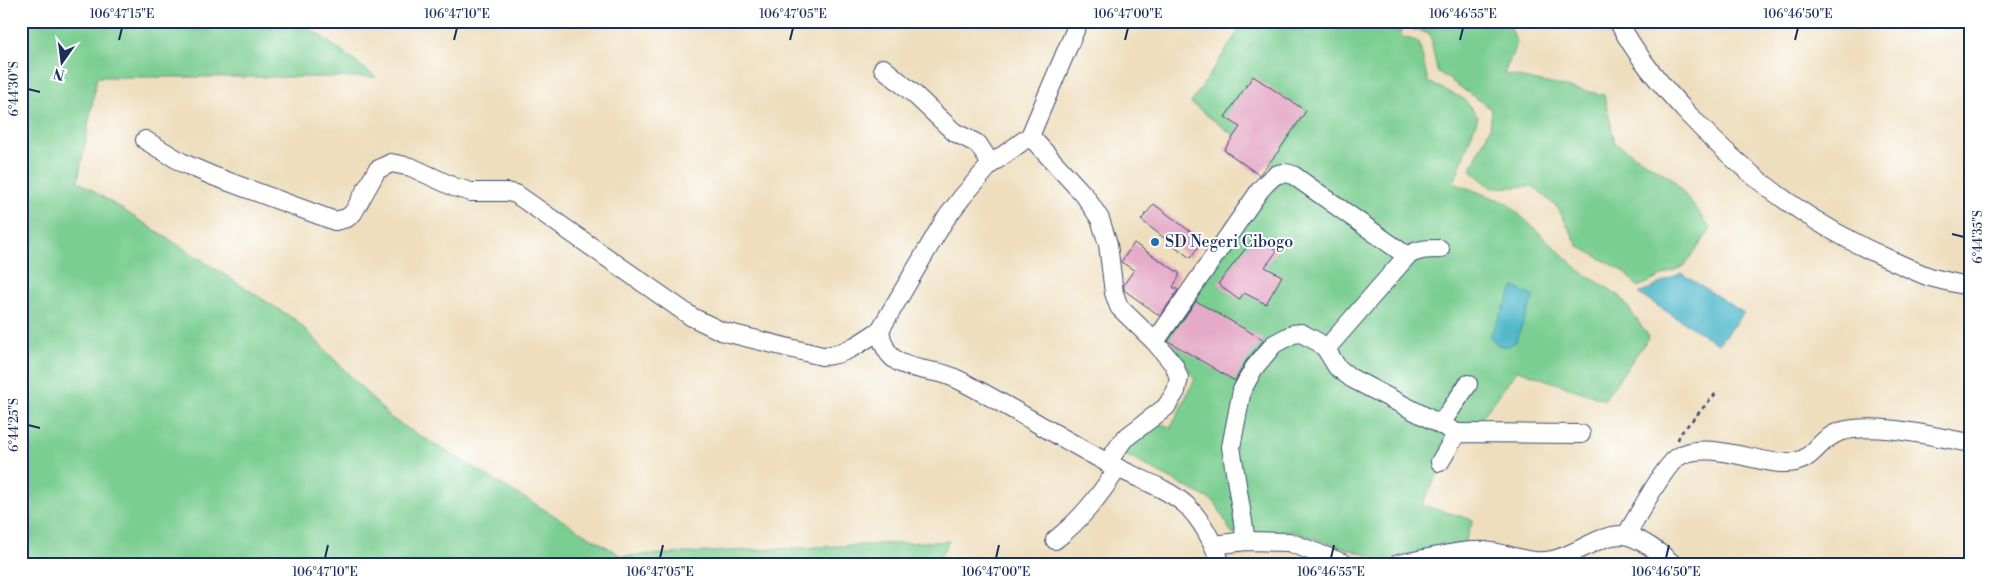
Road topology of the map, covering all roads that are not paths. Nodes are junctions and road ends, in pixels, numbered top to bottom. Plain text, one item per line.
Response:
1 (1079, 21) edge
2 (1618, 21) edge
3 (883, 68) dead end
4 (1030, 136) junction
5 (145, 140) dead end
6 (991, 164) junction
7 (1440, 249) dead end
8 (1407, 256) junction
9 (1971, 287) edge
10 (880, 330) junction
11 (1155, 342) junction
12 (1326, 349) junction
13 (1468, 384) dead end
14 (1440, 425) junction
15 (1457, 432) junction
16 (1580, 434) dead end
17 (1971, 443) edge
18 (1440, 462) dead end
19 (1113, 466) junction
20 (1626, 535) junction
21 (1055, 540) dead end
22 (1246, 541) junction
23 (1214, 545) junction
24 (1221, 564) edge
25 (1345, 564) edge
26 (1398, 564) edge
27 (1673, 564) edge

1 - 4 street
2 - 9 street
3 - 6 street
4 - 6 street
4 - 11 street
5 - 10 street
6 - 10 street
7 - 8 street
8 - 11 street
8 - 12 street
10 - 19 street
11 - 19 street
12 - 14 street
12 - 22 street
13 - 14 street
14 - 15 street
15 - 16 street
15 - 18 street
17 - 20 street
19 - 21 street
19 - 23 street
20 - 26 street
20 - 27 street
22 - 23 street
22 - 25 street
23 - 24 street

